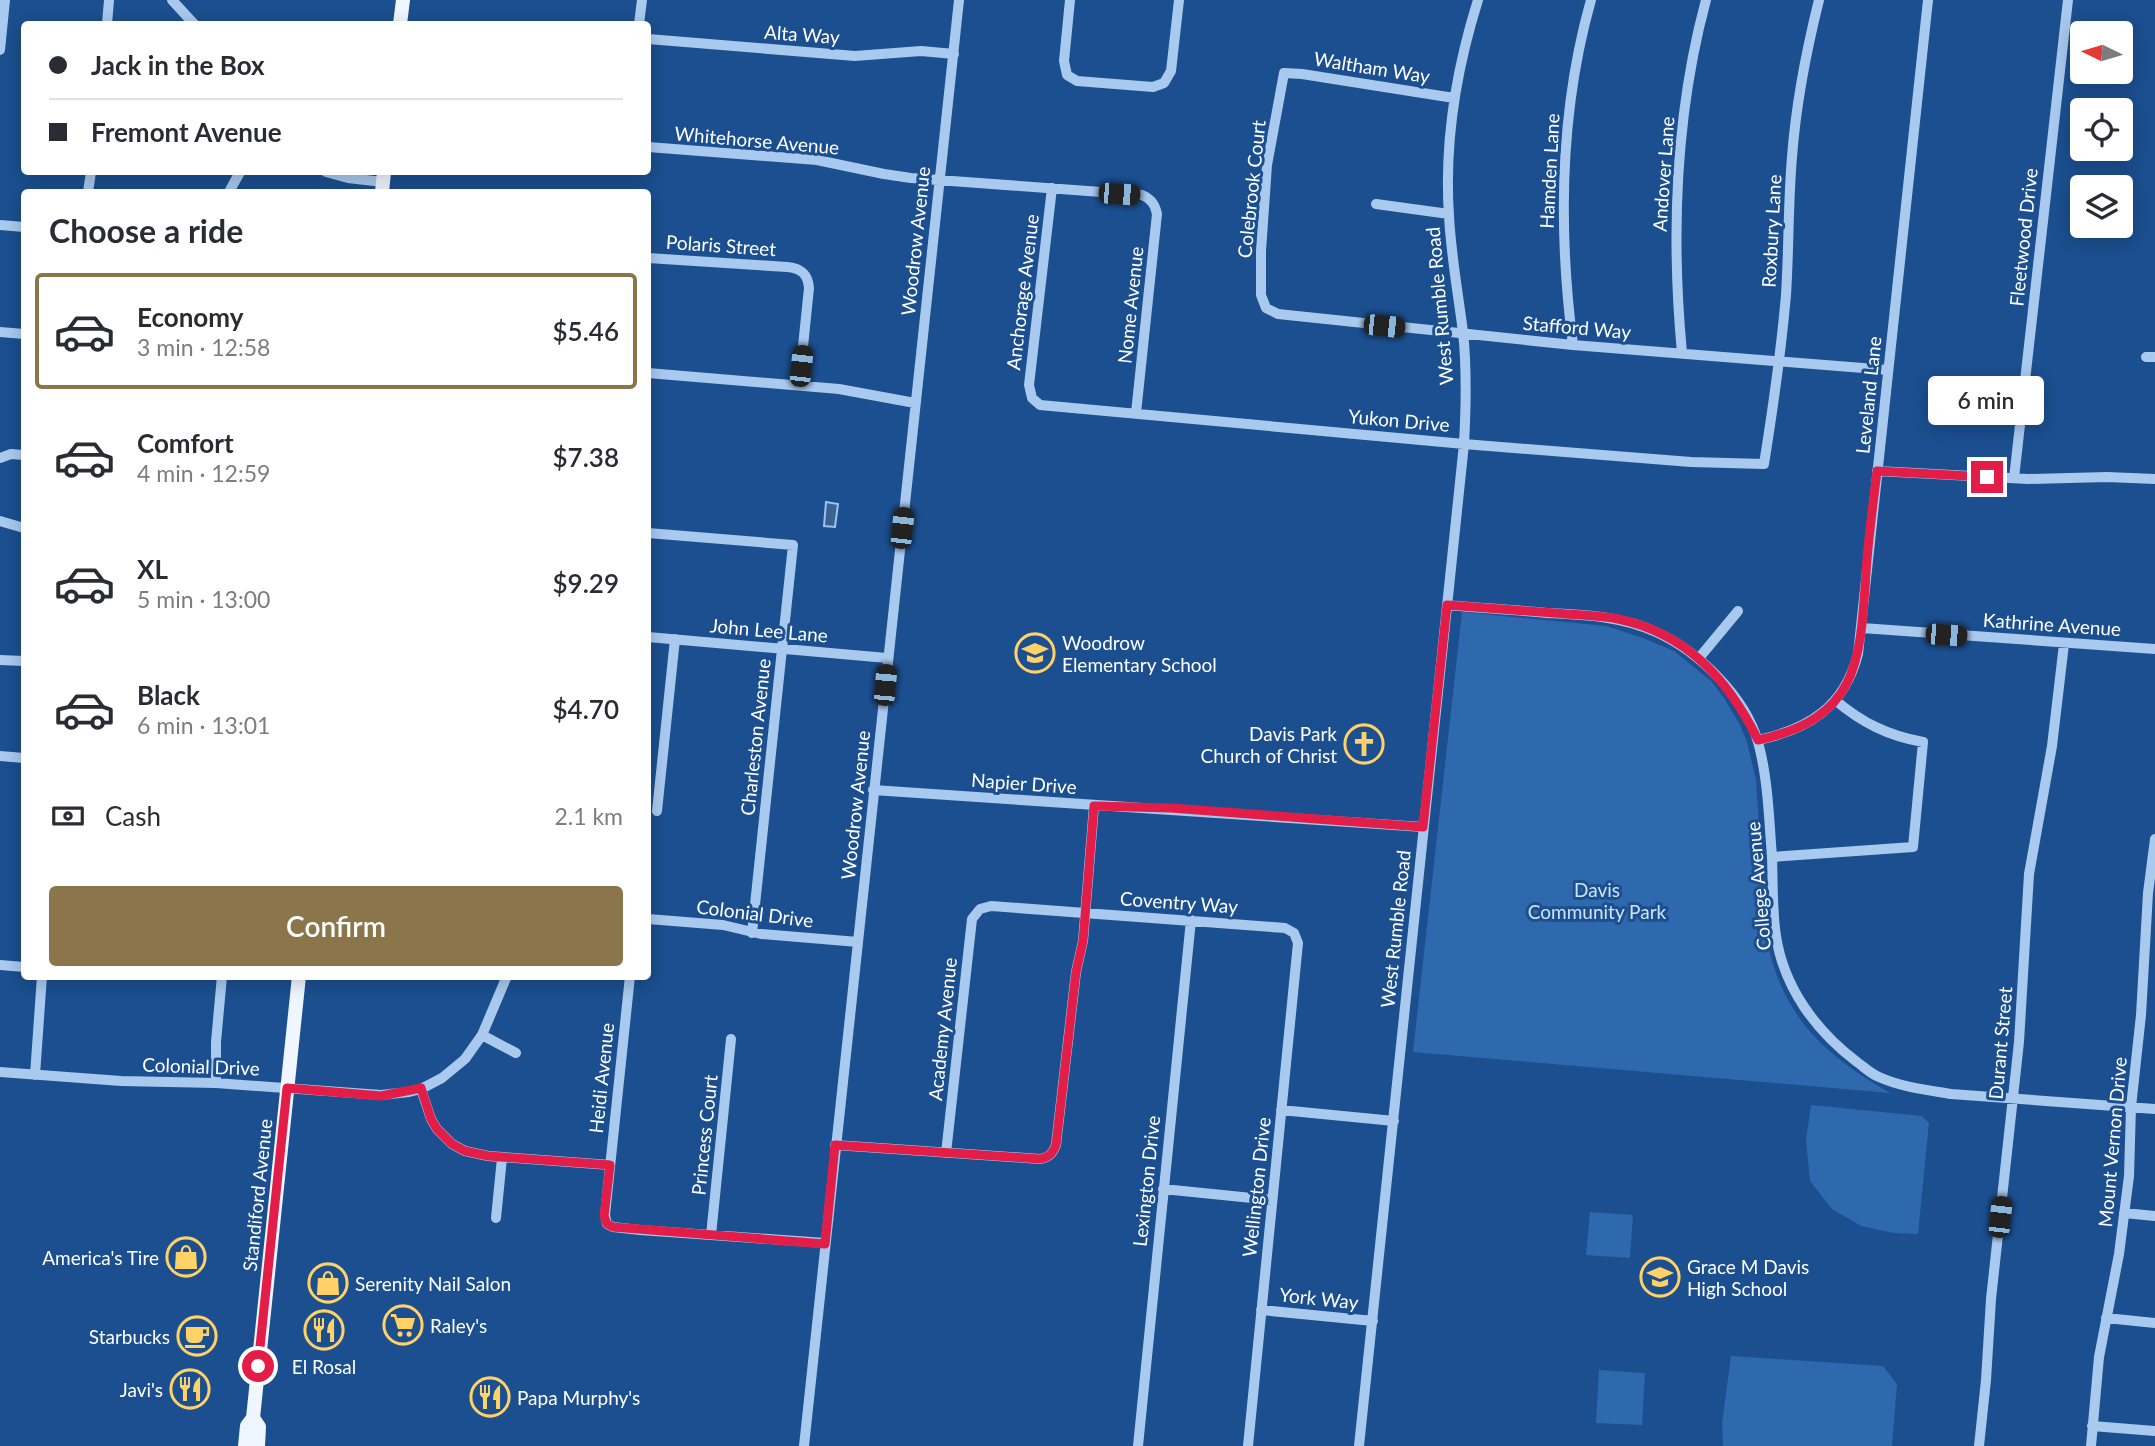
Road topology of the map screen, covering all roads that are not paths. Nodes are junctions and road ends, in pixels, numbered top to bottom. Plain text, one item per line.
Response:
1 (5, 0) edge
2 (109, 0) edge
3 (172, 0) edge
4 (403, 0) edge
5 (642, 0) edge
6 (959, 0) edge
7 (1070, 0) edge
8 (1179, 0) edge
9 (1591, 0) edge
10 (1706, 0) edge
11 (1819, 0) edge
12 (1928, 0) edge
13 (2068, 0) edge
14 (1474, 1) edge
15 (107, 21) edge
16 (191, 21) edge
17 (400, 21) edge
18 (639, 21) edge
19 (651, 40) edge
20 (0, 50) edge
21 (954, 54) junction
22 (1284, 73) joint
23 (1454, 98) junction
24 (651, 147) edge
25 (337, 175) edge
26 (939, 180) junction
27 (383, 182) edge
28 (1052, 188) junction
29 (1153, 202) joint
30 (1376, 204) dead end
31 (1448, 214) junction
32 (0, 225) edge
33 (21, 227) edge
34 (651, 258) edge
35 (1266, 307) joint
36 (0, 332) edge
37 (21, 334) edge
38 (1463, 334) junction
39 (1573, 345) junction
40 (1682, 353) junction
41 (1780, 362) junction
42 (1888, 370) junction
43 (651, 373) edge
44 (799, 385) junction
45 (1033, 399) joint
46 (915, 403) junction
47 (1136, 413) junction
48 (1464, 444) junction
49 (21, 455) edge
50 (0, 458) edge
51 (1764, 464) joint
52 (1877, 471) junction
53 (2014, 478) junction
54 (2155, 479) edge
55 (0, 521) edge
56 (21, 527) edge
57 (651, 533) edge
58 (1447, 605) junction
59 (1738, 611) dead end
60 (1863, 628) junction
61 (651, 637) edge
62 (675, 639) junction
63 (2064, 644) junction
64 (782, 647) junction
65 (2155, 649) edge
66 (887, 658) junction
67 (1699, 658) junction
68 (0, 660) edge
69 (21, 661) edge
70 (1835, 700) junction
71 (1758, 740) junction
72 (0, 756) edge
73 (21, 758) edge
74 (873, 790) junction
75 (1094, 806) junction
76 (657, 811) dead end
77 (1423, 827) junction
78 (2155, 839) edge
79 (1772, 857) junction
80 (978, 911) joint
81 (1086, 912) junction
82 (651, 919) edge
83 (1191, 920) junction
84 (752, 933) junction
85 (1294, 933) joint
86 (858, 942) junction
87 (0, 965) edge
88 (21, 967) edge
89 (43, 980) edge
90 (222, 980) edge
91 (299, 980) edge
92 (505, 980) edge
93 (630, 980) edge
94 (482, 1035) junction
95 (731, 1039) dead end
96 (516, 1053) dead end
97 (0, 1072) edge
98 (35, 1075) junction
99 (216, 1083) junction
100 (287, 1088) junction
101 (421, 1088) junction
102 (2013, 1099) junction
103 (2131, 1107) junction
104 (2155, 1109) edge
105 (1281, 1111) junction
106 (1394, 1121) junction
107 (835, 1145) junction
108 (946, 1153) junction
109 (502, 1158) junction
110 (610, 1165) junction
111 (1163, 1189) junction
112 (1272, 1200) junction
113 (2124, 1213) junction
114 (2155, 1216) edge
115 (496, 1217) dead end
116 (711, 1235) junction
117 (825, 1244) junction
118 (1261, 1310) junction
119 (2106, 1318) junction
120 (1373, 1321) junction
121 (2155, 1322) edge
122 (253, 1418) junction
123 (2092, 1426) junction
124 (2155, 1431) edge
125 (245, 1446) edge
126 (258, 1446) edge
127 (804, 1446) edge
128 (1138, 1446) edge
129 (1248, 1446) edge
130 (1359, 1446) edge
131 (1979, 1446) edge
132 (2091, 1446) edge

1 - 20 street
2 - 15 street
3 - 16 street
4 - 17 main road
5 - 18 street
6 - 21 street, Woodrow Avenue
7 - 8 street
9 - 39 street, Hamden Lane
10 - 40 street, Andover Lane
11 - 41 street, Roxbury Lane
12 - 42 street, Leveland Lane
13 - 53 street, Fleetwood Drive
14 - 23 street, West Rumble Road
19 - 21 street, Alta Way
21 - 26 street, Woodrow Avenue
22 - 23 street, Waltham Way
22 - 35 street, Colebrook Court
23 - 31 street, West Rumble Road
24 - 26 street, Whitehorse Avenue
25 - 27 street
26 - 28 street, Whitehorse Avenue
26 - 46 street, Woodrow Avenue
28 - 29 street, Whitehorse Avenue
28 - 45 street, Anchorage Avenue
29 - 47 street, Nome Avenue
30 - 31 street
31 - 38 street, West Rumble Road
32 - 33 street
34 - 44 street, Polaris Street
35 - 38 street, Stafford Way
36 - 37 street
38 - 39 street, Stafford Way
38 - 48 street, West Rumble Road
39 - 40 street, Stafford Way
40 - 41 street, Stafford Way
41 - 42 street, Stafford Way
41 - 51 street, Roxbury Lane
42 - 52 street, Leveland Lane
43 - 44 street
44 - 46 street
45 - 47 street, Yukon Drive
46 - 66 street, Woodrow Avenue
47 - 48 street, Yukon Drive
48 - 51 street, Yukon Drive
48 - 58 street, West Rumble Road
49 - 50 street
52 - 53 street
52 - 60 street, Leveland Lane
53 - 54 street
55 - 56 street
57 - 64 street, Charleston Avenue
58 - 67 street, College Avenue
58 - 77 street, West Rumble Road
59 - 67 street
60 - 63 street, Kathrine Avenue
60 - 70 street, Leveland Lane
61 - 62 street, John Lee Lane
62 - 64 street, John Lee Lane
62 - 76 street
63 - 65 street, Kathrine Avenue
63 - 102 street, Durant Street
64 - 66 street, John Lee Lane
64 - 84 street, Charleston Avenue
66 - 74 street, Woodrow Avenue
67 - 71 street, College Avenue
68 - 69 street
70 - 71 street, Leveland Lane
70 - 79 street
71 - 79 street, College Avenue
72 - 73 street
74 - 75 street, Napier Drive
74 - 86 street, Woodrow Avenue
75 - 77 street, Napier Drive
75 - 81 street
77 - 106 street, West Rumble Road
78 - 103 street, Mount Vernon Drive
79 - 102 street, College Avenue
80 - 81 street, Coventry Way
80 - 108 street, Academy Avenue
81 - 83 street, Coventry Way
81 - 108 street
82 - 84 street, Colonial Drive
83 - 85 street, Coventry Way
83 - 111 street, Lexington Drive
84 - 86 street, Colonial Drive
85 - 105 street, Wellington Drive
86 - 107 street, Woodrow Avenue
87 - 88 street
89 - 98 street
90 - 99 street
91 - 100 main road, Standiford Avenue
92 - 94 street, Colonial Drive
93 - 110 street, Heidi Avenue
94 - 96 street
94 - 101 street, Colonial Drive
95 - 116 street, Princess Court
97 - 98 street, Colonial Drive
98 - 99 street, Colonial Drive
99 - 100 street, Colonial Drive
100 - 101 street, Colonial Drive
100 - 122 main road, Standiford Avenue
101 - 109 street
102 - 103 street, College Avenue
102 - 131 street, Durant Street
103 - 104 street, College Avenue
103 - 113 street, Mount Vernon Drive
105 - 106 street
105 - 112 street, Wellington Drive
106 - 120 street, West Rumble Road
107 - 108 street
107 - 117 street, Woodrow Avenue
109 - 110 street
109 - 115 street
110 - 116 street, Heidi Avenue
111 - 112 street
111 - 128 street, Lexington Drive
112 - 118 street, Wellington Drive
113 - 114 street
113 - 119 street, Mount Vernon Drive
116 - 117 street
117 - 127 street, Woodrow Avenue
118 - 120 street, York Way
118 - 129 street, Wellington Drive
119 - 121 street
119 - 123 street, Mount Vernon Drive
120 - 130 street, West Rumble Road
122 - 125 main road, Standiford Avenue
122 - 126 main road, Standiford Avenue
123 - 124 street
123 - 132 street, Mount Vernon Drive

